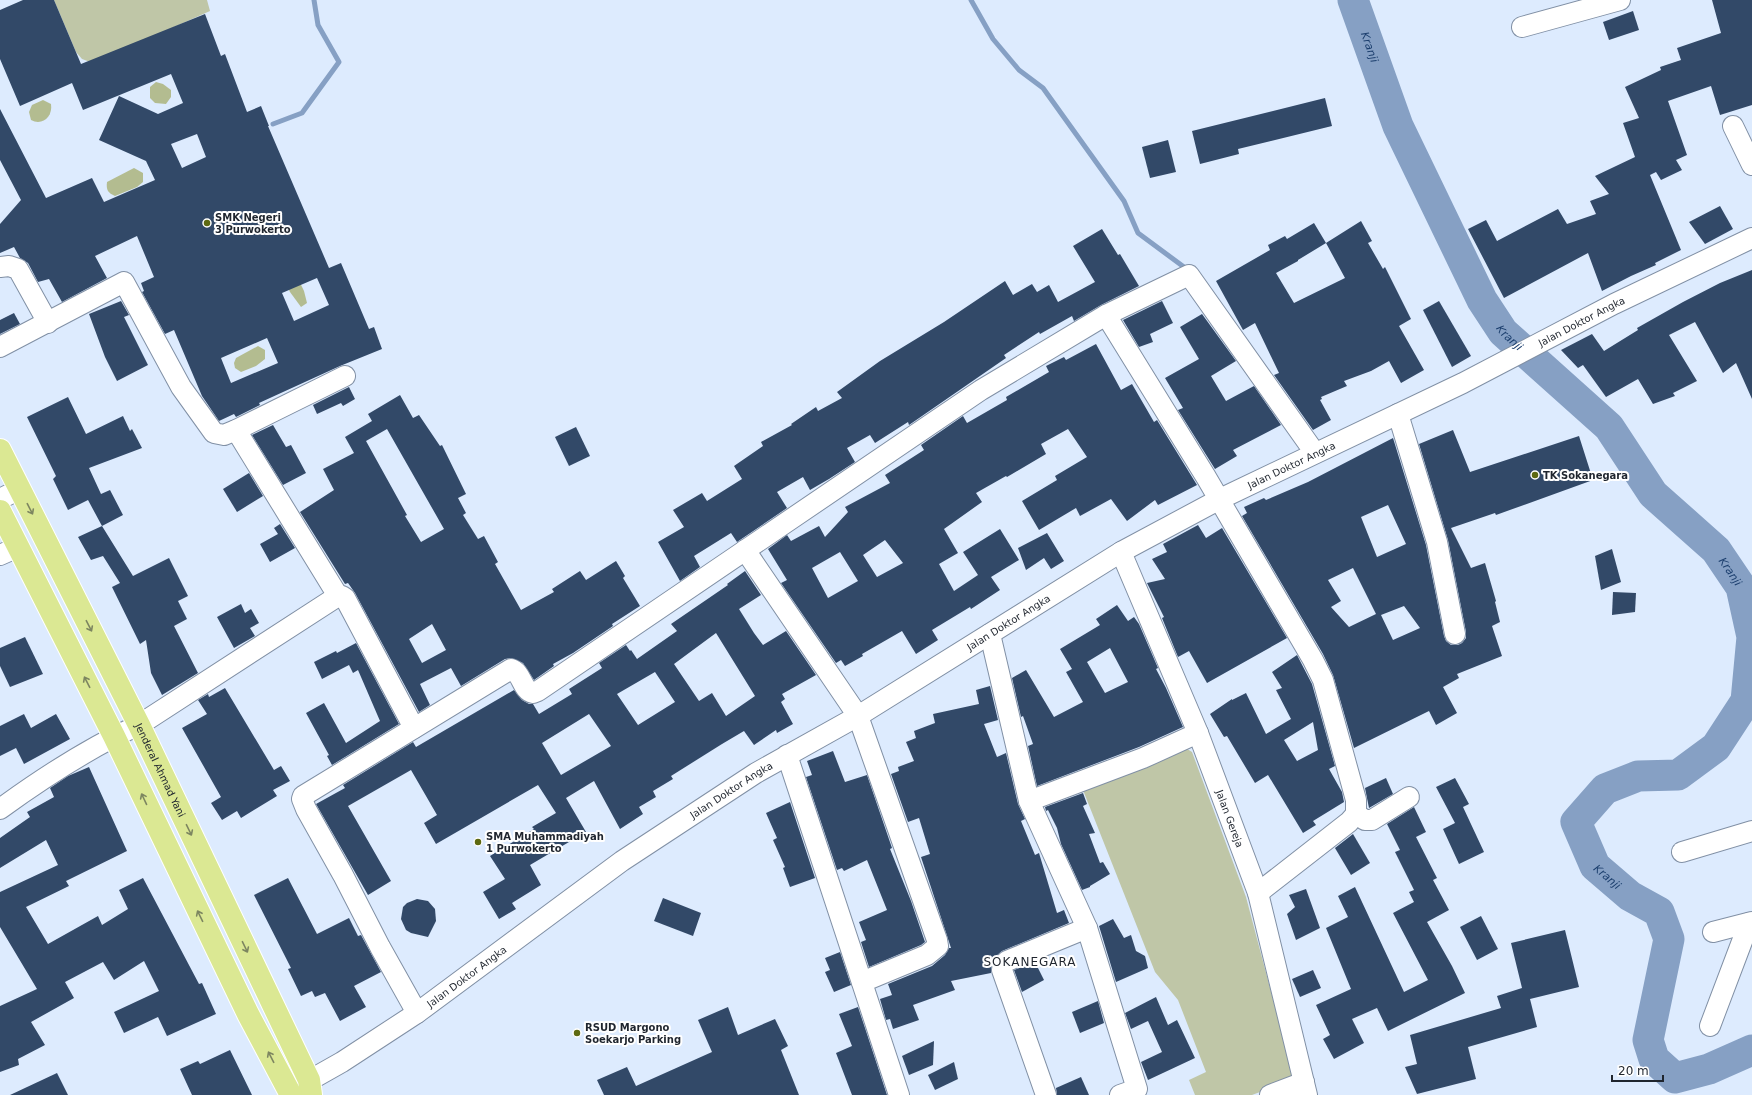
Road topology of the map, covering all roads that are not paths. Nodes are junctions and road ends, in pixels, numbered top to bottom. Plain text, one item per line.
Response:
1 (1620, 0) edge
2 (1522, 27) dead end
3 (1733, 126) dead end
4 (1752, 165) edge
5 (1752, 238) edge
6 (0, 267) edge
7 (1106, 315) junction
8 (48, 323) junction
9 (0, 347) edge
10 (344, 376) dead end
11 (1398, 414) junction
12 (236, 430) junction
13 (0, 450) edge
14 (1315, 453) junction
15 (20, 489) junction
16 (0, 499) edge
17 (1220, 500) junction
18 (0, 511) edge
19 (745, 550) junction
20 (9, 551) edge
21 (1121, 552) junction
22 (338, 596) junction
23 (990, 634) junction
24 (1455, 634) dead end
25 (858, 716) junction
26 (139, 725) junction
27 (414, 728) junction
28 (1198, 733) junction
29 (114, 736) junction
30 (787, 755) junction
31 (1409, 797) dead end
32 (1029, 801) junction
33 (0, 809) edge
34 (1356, 814) junction
35 (1752, 831) edge
36 (1682, 852) dead end
37 (1258, 893) junction
38 (1750, 922) edge
39 (1086, 928) junction
40 (1713, 932) dead end
41 (862, 982) junction
42 (417, 1013) junction
43 (1710, 1026) dead end
44 (310, 1088) edge
45 (1305, 1088) edge
46 (290, 1093) edge
47 (1132, 1093) edge
48 (899, 1095) edge
49 (1046, 1095) edge
50 (1270, 1095) edge

1 - 2 street
3 - 4 street
5 - 11 street, Jalan Doktor Angka
6 - 8 street
7 - 14 street
7 - 17 street
7 - 19 street
8 - 9 street
8 - 12 street
10 - 12 street
11 - 14 street, Jalan Doktor Angka
11 - 24 street
12 - 22 street
13 - 15 main road, Jenderal Ahmad Yani
14 - 17 street, Jalan Doktor Angka
15 - 16 street
15 -> 26 main road, Jenderal Ahmad Yani
17 - 21 street, Jalan Doktor Angka
17 - 34 street
18 - 20 main road
19 - 25 street
19 - 27 street
29 -> 20 main road
21 - 23 street, Jalan Doktor Angka
21 - 28 street, Jalan Gereja
22 - 26 street
22 - 27 street
23 - 25 street, Jalan Doktor Angka
23 - 32 street
25 - 30 street, Jalan Doktor Angka
25 - 41 street
26 - 29 street
26 -> 44 main road, Jenderal Ahmad Yani
27 - 42 street
28 - 32 street
28 - 37 street, Jalan Gereja
29 - 33 street
46 -> 29 main road
30 - 41 street
30 - 42 street, Jalan Doktor Angka
31 - 34 street
32 - 39 street
34 - 37 street
35 - 36 street
37 - 45 street, Jalan Gereja
38 - 40 street
38 - 43 street
39 - 47 street
39 - 49 street
41 - 48 street
42 - 44 street, Jalan Doktor Angka
44 - 46 street, Jalan Doktor Angka
45 - 50 street

